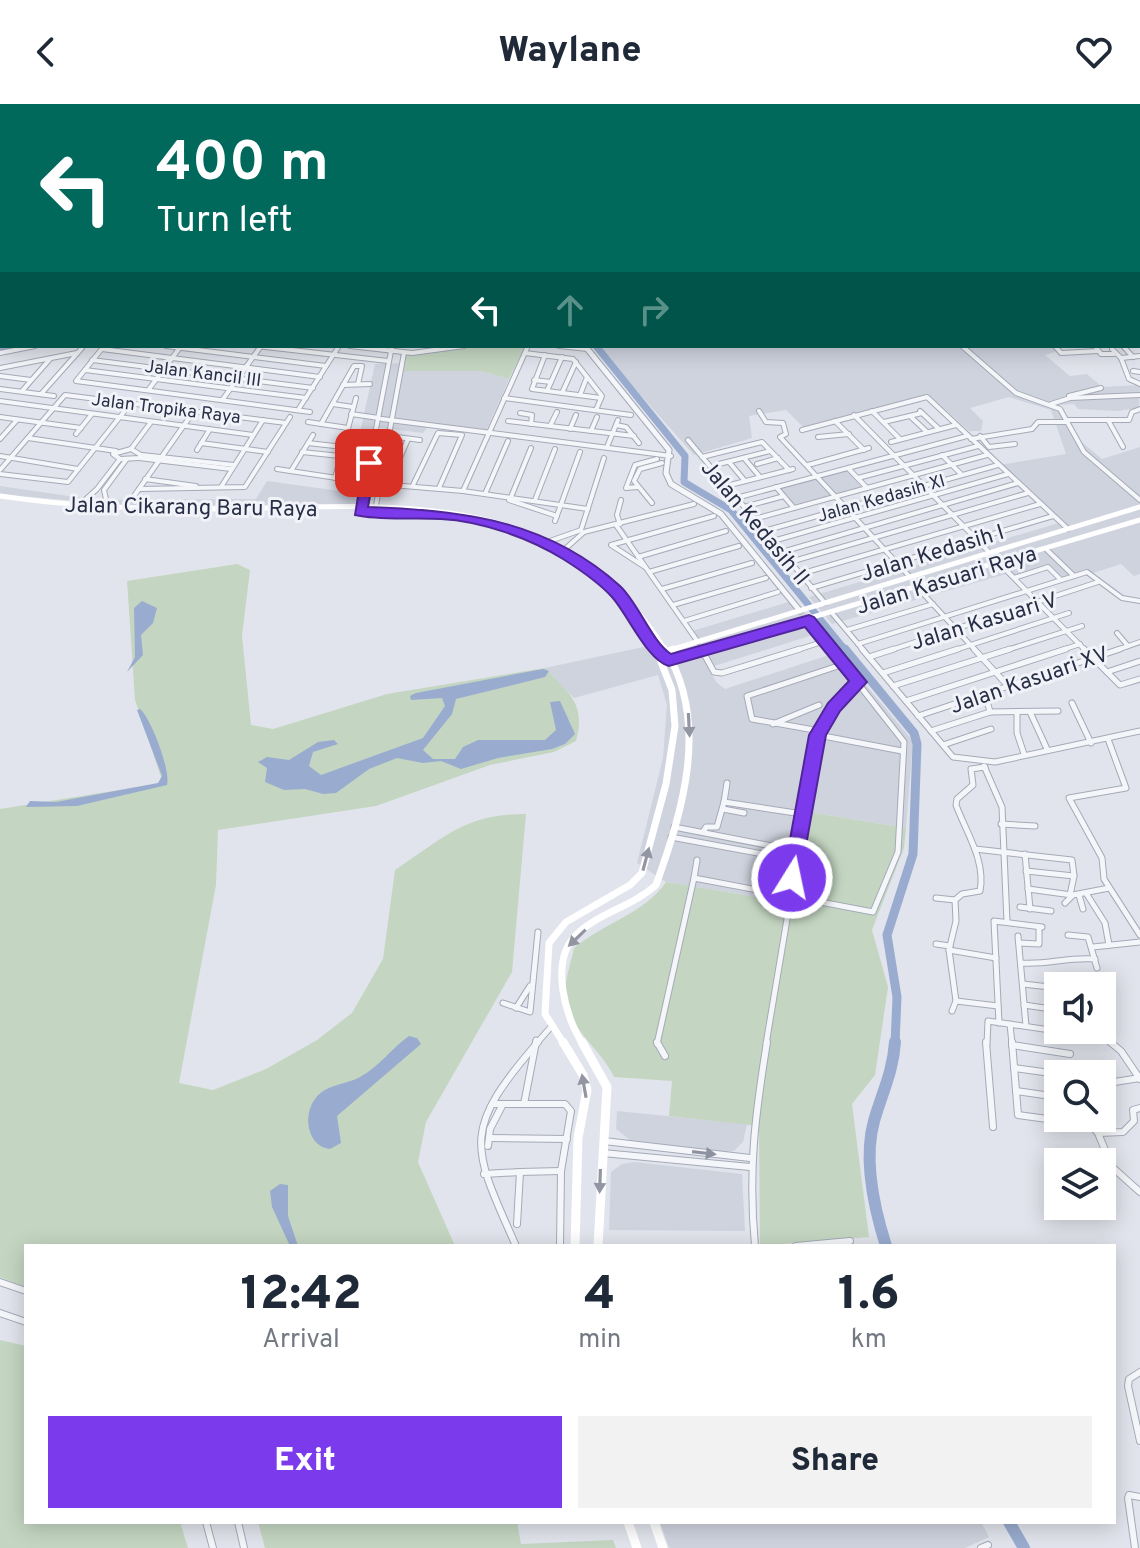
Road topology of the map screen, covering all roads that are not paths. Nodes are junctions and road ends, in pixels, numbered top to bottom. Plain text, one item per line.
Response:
1 (26, 348) edge
2 (82, 348) dead end
3 (102, 348) edge
4 (109, 348) edge
5 (180, 348) edge
6 (188, 348) edge
7 (258, 348) edge
8 (287, 348) edge
9 (338, 348) edge
10 (369, 348) edge
11 (437, 348) edge
12 (527, 348) edge
13 (586, 348) edge
14 (964, 348) edge
15 (1057, 348) edge
16 (1096, 348) edge
17 (1125, 348) edge
18 (1112, 349) dead end
19 (397, 351) edge
20 (1098, 351) junction
21 (77, 353) junction
22 (525, 353) junction
23 (0, 354) edge
24 (1115, 354) junction
25 (152, 355) junction
26 (333, 355) junction
27 (545, 355) junction
28 (1140, 356) edge
29 (254, 357) junction
30 (562, 357) junction
31 (1133, 357) junction
32 (52, 358) junction
33 (173, 358) junction
34 (1121, 358) junction
35 (92, 360) junction
36 (388, 361) junction
37 (576, 362) junction
38 (21, 364) junction
39 (143, 366) junction
40 (326, 366) junction
41 (246, 367) junction
42 (1, 368) edge
43 (165, 369) junction
44 (84, 370) junction
45 (1133, 371) dead end
46 (1140, 374) edge
47 (0, 376) edge
48 (10, 377) junction
49 (135, 377) junction
50 (320, 377) junction
51 (587, 377) junction
52 (238, 378) junction
53 (156, 379) junction
54 (32, 380) junction
55 (534, 380) junction
56 (1130, 380) junction
57 (551, 382) junction
58 (358, 384) junction
59 (370, 384) dead end
60 (1140, 384) edge
61 (343, 385) junction
62 (313, 388) junction
63 (1101, 388) dead end
64 (0, 389) edge
65 (231, 389) junction
66 (148, 390) junction
67 (22, 391) junction
68 (547, 391) junction
69 (562, 393) junction
70 (41, 394) junction
71 (580, 395) junction
72 (1140, 395) edge
73 (54, 396) dead end
74 (306, 398) junction
75 (356, 398) dead end
76 (504, 398) junction
77 (601, 398) junction
78 (223, 399) junction
79 (1061, 399) junction
80 (0, 401) edge
81 (131, 403) junction
82 (333, 404) junction
83 (1050, 404) junction
84 (353, 407) junction
85 (52, 408) junction
86 (1140, 409) edge
87 (298, 410) junction
88 (194, 411) junction
89 (759, 411) dead end
90 (872, 411) junction
91 (310, 412) dead end
92 (557, 412) dead end
93 (92, 414) junction
94 (597, 414) junction
95 (351, 415) junction
96 (576, 415) dead end
97 (631, 415) dead end
98 (854, 415) junction
99 (910, 416) junction
100 (0, 417) edge
101 (119, 417) junction
102 (290, 417) dead end
103 (18, 419) junction
104 (379, 419) junction
105 (1107, 419) junction
106 (263, 420) junction
107 (392, 420) junction
108 (508, 421) dead end
109 (835, 421) junction
110 (1066, 421) junction
111 (40, 422) junction
112 (151, 422) junction
113 (308, 422) dead end
114 (516, 422) junction
115 (1038, 422) junction
116 (286, 423) junction
117 (883, 423) junction
118 (321, 424) junction
119 (531, 424) junction
120 (957, 425) junction
121 (183, 426) junction
122 (550, 426) junction
123 (81, 428) junction
124 (348, 428) junction
125 (210, 429) junction
126 (570, 429) junction
127 (1040, 429) dead end
128 (802, 430) dead end
129 (939, 430) junction
130 (591, 431) junction
131 (3, 432) edge
132 (489, 433) junction
133 (612, 433) junction
134 (927, 433) junction
135 (76, 434) dead end
136 (849, 434) junction
137 (253, 435) junction
138 (313, 435) dead end
139 (389, 436) junction
140 (634, 436) junction
141 (980, 436) junction
142 (818, 437) dead end
143 (970, 437) junction
144 (0, 439) edge
145 (408, 439) junction
146 (25, 440) junction
147 (420, 440) dead end
148 (688, 440) dead end
149 (900, 440) junction
150 (508, 441) dead end
151 (891, 442) dead end
152 (201, 443) junction
153 (308, 443) junction
154 (639, 443) dead end
155 (1015, 444) dead end
156 (978, 446) junction
157 (343, 447) junction
158 (607, 447) junction
159 (1123, 447) dead end
160 (531, 448) dead end
161 (94, 449) junction
162 (131, 449) junction
163 (245, 449) junction
164 (555, 449) dead end
165 (197, 450) dead end
166 (771, 451) junction
167 (115, 452) junction
168 (268, 452) junction
169 (302, 452) junction
170 (580, 452) dead end
171 (649, 453) junction
172 (761, 454) junction
173 (942, 455) junction
174 (988, 455) junction
175 (0, 456) edge
176 (140, 456) junction
177 (340, 456) junction
178 (671, 456) junction
179 (894, 456) junction
180 (702, 457) junction
181 (160, 458) junction
182 (604, 458) dead end
183 (744, 458) junction
184 (779, 458) junction
185 (9, 459) junction
186 (123, 459) junction
187 (767, 461) junction
188 (729, 462) junction
189 (662, 463) junction
190 (719, 464) dead end
191 (757, 464) dead end
192 (808, 465) junction
193 (952, 465) junction
194 (999, 465) junction
195 (642, 466) junction
196 (904, 466) junction
197 (232, 467) junction
198 (383, 468) junction
199 (848, 468) junction
200 (78, 469) junction
201 (277, 469) dead end
202 (291, 471) junction
203 (0, 472) edge
204 (1009, 474) junction
205 (913, 475) junction
206 (962, 475) junction
207 (818, 476) junction
208 (760, 477) junction
209 (335, 478) junction
210 (858, 478) junction
211 (145, 479) junction
212 (350, 480) dead end
213 (745, 481) junction
214 (1019, 483) junction
215 (380, 484) junction
216 (413, 485) junction
217 (726, 486) junction
218 (923, 486) junction
219 (638, 487) junction
220 (776, 487) junction
221 (203, 488) junction
222 (220, 488) junction
223 (439, 488) junction
224 (867, 488) junction
225 (139, 489) junction
226 (100, 490) junction
227 (463, 491) junction
228 (1029, 493) junction
229 (485, 494) junction
230 (134, 496) dead end
231 (497, 496) junction
232 (784, 496) junction
233 (836, 496) junction
234 (933, 496) junction
235 (511, 497) junction
236 (0, 498) edge
237 (736, 498) junction
238 (535, 500) junction
239 (621, 500) dead end
240 (1140, 500) edge
241 (652, 503) dead end
242 (561, 504) junction
243 (694, 504) dead end
244 (1041, 504) junction
245 (943, 505) junction
246 (76, 507) junction
247 (744, 507) junction
248 (846, 507) junction
249 (1140, 507) edge
250 (108, 508) junction
251 (794, 508) junction
252 (98, 509) junction
253 (375, 509) junction
254 (386, 509) junction
255 (588, 509) junction
256 (361, 510) junction
257 (952, 515) junction
258 (714, 516) dead end
259 (1054, 516) junction
260 (855, 518) junction
261 (754, 519) junction
262 (1140, 520) edge
263 (1091, 522) junction
264 (618, 525) junction
265 (963, 526) junction
266 (865, 528) junction
267 (1068, 529) junction
268 (582, 531) junction
269 (726, 531) dead end
270 (764, 531) junction
271 (1101, 532) junction
272 (874, 538) junction
273 (976, 539) junction
274 (627, 540) junction
275 (550, 541) junction
276 (773, 541) junction
277 (739, 546) dead end
278 (565, 549) junction
279 (1046, 549) junction
280 (885, 550) junction
281 (782, 552) junction
282 (990, 553) junction
283 (638, 557) junction
284 (790, 562) junction
285 (752, 563) dead end
286 (897, 563) junction
287 (999, 563) junction
288 (647, 569) junction
289 (800, 574) junction
290 (1074, 576) junction
291 (910, 577) junction
292 (766, 578) dead end
293 (1014, 578) junction
294 (1061, 580) junction
295 (1098, 582) junction
296 (881, 586) junction
297 (811, 588) junction
298 (918, 588) junction
299 (662, 589) junction
300 (1026, 591) junction
301 (778, 592) dead end
302 (890, 596) junction
303 (1140, 601) edge
304 (823, 604) junction
305 (933, 604) junction
306 (1039, 604) junction
307 (673, 605) junction
308 (801, 610) junction
309 (1069, 613) dead end
310 (831, 614) junction
311 (945, 616) junction
312 (1053, 618) junction
313 (810, 620) junction
314 (687, 621) junction
315 (1082, 626) dead end
316 (956, 629) junction
317 (847, 630) junction
318 (1066, 631) junction
319 (1117, 633) dead end
320 (825, 641) junction
321 (698, 642) junction
322 (1140, 642) edge
323 (858, 644) junction
324 (1080, 644) junction
325 (970, 645) junction
326 (685, 646) junction
327 (1128, 646) junction
328 (703, 652) junction
329 (662, 653) junction
330 (691, 656) junction
331 (869, 657) junction
332 (1093, 657) junction
333 (982, 658) junction
334 (672, 661) junction
335 (1140, 661) edge
336 (844, 664) junction
337 (995, 672) junction
338 (1107, 672) junction
339 (883, 673) junction
340 (1140, 679) edge
341 (859, 682) junction
342 (893, 686) junction
343 (1008, 686) junction
344 (985, 693) junction
345 (906, 701) junction
346 (1072, 703) dead end
347 (819, 705) dead end
348 (1058, 711) dead end
349 (990, 712) junction
350 (1017, 712) junction
351 (1030, 712) junction
352 (918, 716) junction
353 (773, 724) junction
354 (991, 729) dead end
355 (931, 731) junction
356 (1140, 731) edge
357 (819, 733) junction
358 (1108, 739) junction
359 (1091, 743) junction
360 (943, 745) junction
361 (1047, 749) junction
362 (902, 751) junction
363 (1024, 754) junction
364 (983, 764) junction
365 (727, 783) dead end
366 (723, 806) junction
367 (744, 813) dead end
368 (802, 814) junction
369 (1001, 824) junction
370 (673, 826) junction
371 (1035, 826) dead end
372 (703, 832) junction
373 (671, 837) junction
374 (975, 849) junction
375 (797, 851) junction
376 (1002, 852) junction
377 (1025, 853) junction
378 (697, 860) dead end
379 (795, 860) junction
380 (1026, 871) junction
381 (1074, 876) junction
382 (694, 878) junction
383 (1109, 888) junction
384 (1028, 889) junction
385 (1077, 894) junction
386 (790, 897) junction
387 (936, 898) dead end
388 (955, 900) junction
389 (1065, 903) dead end
390 (1020, 907) dead end
391 (1030, 909) junction
392 (1083, 909) dead end
393 (1051, 911) dead end
394 (1007, 922) junction
395 (1138, 926) edge
396 (538, 932) dead end
397 (1068, 935) dead end
398 (1140, 935) edge
399 (1140, 942) edge
400 (936, 944) dead end
401 (1109, 945) junction
402 (1093, 947) junction
403 (949, 948) junction
404 (996, 958) junction
405 (1095, 959) junction
406 (1021, 963) junction
407 (1097, 968) dead end
408 (532, 984) junction
409 (1023, 984) junction
410 (1044, 986) edge
411 (956, 1001) junction
412 (503, 1003) dead end
413 (531, 1005) junction
414 (544, 1005) junction
415 (1024, 1005) junction
416 (998, 1006) junction
417 (516, 1008) junction
418 (1044, 1008) edge
419 (952, 1011) dead end
420 (999, 1023) junction
421 (1010, 1024) junction
422 (1026, 1026) junction
423 (550, 1028) junction
424 (536, 1040) junction
425 (1012, 1045) junction
426 (1070, 1054) dead end
427 (665, 1056) dead end
428 (1014, 1068) junction
429 (1044, 1072) edge
430 (1140, 1078) edge
431 (1116, 1082) edge
432 (1016, 1091) junction
433 (1044, 1095) edge
434 (493, 1104) junction
435 (503, 1104) junction
436 (524, 1104) junction
437 (1140, 1108) edge
438 (993, 1127) dead end
439 (1098, 1133) junction
440 (567, 1139) junction
441 (603, 1140) junction
442 (647, 1146) junction
443 (602, 1153) junction
444 (647, 1157) junction
445 (750, 1158) junction
446 (750, 1167) junction
447 (561, 1171) junction
448 (520, 1172) junction
449 (484, 1174) junction
450 (1140, 1192) edge
451 (517, 1224) dead end
452 (850, 1241) dead end
453 (515, 1244) edge
454 (560, 1244) edge
455 (575, 1244) edge
456 (598, 1244) edge
457 (755, 1244) edge
458 (818, 1244) edge
459 (0, 1282) edge
460 (24, 1290) edge
461 (0, 1313) edge
462 (24, 1321) edge
463 (1140, 1372) edge
464 (1140, 1441) edge
465 (1140, 1497) edge
466 (207, 1524) edge
467 (238, 1524) edge
468 (629, 1524) edge
469 (655, 1524) edge
470 (213, 1548) edge
471 (244, 1548) edge
472 (637, 1548) edge
473 (663, 1548) edge
474 (1135, 1548) edge

1 - 23 street
2 - 21 street
3 - 35 street
4 - 25 street
5 - 33 street
6 - 29 street
7 - 29 street
8 - 26 street
9 - 26 street
10 - 19 street
11 - 19 street
12 - 22 street
13 - 178 street
14 - 83 street
15 - 20 street
16 - 20 street
17 - 31 street
18 - 24 street
19 - 36 street
19 - 107 street
20 - 24 street
21 - 32 street
21 - 70 street
22 - 27 street
22 - 76 street
23 - 42 street
24 - 34 street
25 - 33 street
25 - 39 street
26 - 36 street
26 - 40 street
27 - 30 street
27 - 55 street
28 - 31 street
29 - 40 street
29 - 41 street
30 - 37 street
30 - 57 street
31 - 34 street
32 - 38 street
32 - 54 street
33 - 41 street
33 - 43 street
34 - 56 street
35 - 39 street, Jalan Kancil III
35 - 44 street
36 - 104 street
37 - 51 street
37 - 69 street
38 - 42 street
38 - 48 street
39 - 43 street, Jalan Kancil III
39 - 49 street
40 - 50 street
41 - 50 street
41 - 52 street
43 - 52 street, Jalan Kancil III
43 - 53 street
44 - 49 street
44 - 66 street
45 - 46 street
46 - 56 street
47 - 48 street
48 - 54 street
49 - 53 street
50 - 62 street
51 - 71 street
51 - 77 street
52 - 62 street, Jalan Kancil III
52 - 65 street
53 - 65 street
53 - 66 street
54 - 67 street
55 - 57 street
55 - 68 street
56 - 60 street
57 - 68 street
58 - 59 street
58 - 61 street
58 - 61 street
61 - 82 street
62 - 74 street
63 - 79 street
64 - 67 street
65 - 74 street
65 - 78 street
66 - 78 street
67 - 70 street
68 - 69 street
69 - 71 street
70 - 73 street
71 - 77 street
72 - 79 street
74 - 87 street
75 - 84 street
76 - 94 street
76 - 132 street
77 - 94 street
78 - 87 street
79 - 83 street
80 - 85 street
81 - 85 street, Jalan Tropika Raya
81 - 88 street, Jalan Tropika Raya
81 - 101 street
82 - 84 street
82 - 118 street
83 - 110 street
84 - 95 street
85 - 93 street
85 - 111 street
86 - 105 street
87 - 91 street
88 - 106 street, Jalan Tropika Raya
88 - 121 street
89 - 192 street
90 - 98 street
90 - 117 street
90 - 120 street
92 - 122 street
93 - 101 street
93 - 123 street
94 - 97 street
94 - 130 street
95 - 104 street
95 - 124 street
96 - 126 street
98 - 109 street
98 - 179 street
99 - 117 street
99 - 129 street
99 - 134 street
100 - 103 street
101 - 112 street
101 - 161 street
102 - 116 street
103 - 111 street
103 - 131 street
104 - 107 street
104 - 256 street
105 - 110 street
105 - 159 street
106 - 116 street, Jalan Tropika Raya
106 - 137 street
107 - 132 street
107 - 139 street
108 - 114 street
109 - 128 street
109 - 136 street
110 - 115 street
110 - 240 street
111 - 123 street
111 - 146 street
112 - 121 street
112 - 162 street
113 - 118 street
114 - 119 street
114 - 119 street
115 - 127 street
115 - 141 street
116 - 168 street
117 - 149 street
118 - 124 street
119 - 122 street
120 - 129 street
120 - 143 street
121 - 125 street
121 - 181 street
122 - 126 street
123 - 135 street
124 - 157 street
125 - 137 street
125 - 152 street
126 - 130 street
129 - 134 street
130 - 133 street
131 - 144 street
132 - 158 street
132 - 227 street
133 - 140 street
133 - 140 street
133 - 158 street
134 - 149 street
136 - 142 street
136 - 192 street
137 - 163 street
138 - 153 street
139 - 145 street
139 - 198 street
140 - 154 street
141 - 143 street
141 - 155 street
143 - 156 street
143 - 179 street
145 - 147 street
145 - 198 street
146 - 161 street
146 - 185 street
148 - 180 street, Jalan Kedasih II
149 - 151 street
150 - 229 street
152 - 163 street
152 - 165 street
153 - 157 street
153 - 169 street
156 - 173 street
156 - 174 street
157 - 177 street
158 - 171 street
160 - 235 street
161 - 167 street
161 - 200 street
162 - 167 street
162 - 176 street
163 - 168 street
163 - 197 street
164 - 238 street
166 - 172 street
166 - 180 street
166 - 184 street
167 - 186 street
168 - 222 street
169 - 177 street
169 - 202 street
170 - 242 street
171 - 178 street
171 - 189 street
172 - 183 street
172 - 187 street
173 - 193 street
173 - 196 street
174 - 193 street
174 - 194 street
175 - 185 street
176 - 181 street
176 - 186 street
177 - 209 street
178 - 189 street
179 - 196 street
179 - 199 street
180 - 217 street, Jalan Kedasih II
181 - 197 street
181 - 211 street
182 - 255 street
183 - 188 street
183 - 208 street
184 - 187 street
184 - 208 street
185 - 200 street
185 - 203 street
186 - 226 street
187 - 191 street
188 - 190 street
188 - 213 street
189 - 195 street
189 - 308 street
192 - 207 street
193 - 205 street
193 - 206 street
194 - 204 street
194 - 206 street, Jalan Kedasih XI
195 - 219 street
195 - 219 street
196 - 205 street
196 - 210 street
197 - 222 street
198 - 215 street
199 - 207 street
199 - 210 street
200 - 203 street
201 - 202 street
202 - 209 street
204 - 214 street
204 - 234 street
205 - 218 street
205 - 224 street
206 - 218 street, Jalan Kedasih XI
207 - 220 street
207 - 233 street
208 - 213 street
209 - 212 street
210 - 224 street
211 - 221 street
211 - 225 street
213 - 217 street
214 - 228 street
214 - 245 street
215 - 216 street
215 - 253 street
216 - 223 street
216 - 223 street
217 - 237 street, Jalan Kedasih II
218 - 234 street
218 - 248 street, Jalan Kedasih XI
219 - 241 street
220 - 232 street
220 - 237 street
221 - 222 street
221 - 225 street
223 - 227 street
224 - 233 street
225 - 230 street
226 - 246 street
226 - 250 street
227 - 229 street
228 - 244 street
228 - 257 street
229 - 231 street
231 - 235 street
231 - 242 street
232 - 247 street
232 - 251 street
233 - 248 street
233 - 251 street
234 - 245 street
234 - 260 street
235 - 238 street
236 - 246 main road, Jalan Cikarang Baru Raya
237 - 247 street, Jalan Kedasih II
238 - 242 street
239 - 264 street
242 - 255 street
243 - 264 street
244 - 259 street
244 - 265 street
245 - 257 street
245 - 266 street
246 - 252 main road, Jalan Cikarang Baru Raya
247 - 261 street, Jalan Kedasih II
248 - 260 street
248 - 270 street, Jalan Kedasih XI
249 - 263 main road
250 - 252 main road, Jalan Cikarang Baru Raya
250 - 256 main road, Jalan Cikarang Baru Raya
251 - 261 street
252 - 256 main road, Jalan Cikarang Baru Raya
253 - 254 main road, Jalan Cikarang Baru Raya
253 - 256 main road, Jalan Cikarang Baru Raya
254 - 275 main road, Jalan Cikarang Baru Raya
254 - 329 main road, Jalan Cikarang Baru Raya
255 - 268 street
257 - 265 street
257 - 272 street
258 - 274 street
259 - 267 street
259 - 273 street, Jalan Kedasih I
260 - 266 street
260 - 276 street
261 - 270 street, Jalan Kedasih II
262 - 271 main road, Jalan Kasuari Raya
263 - 267 main road
263 - 271 main road
264 - 268 street
264 - 274 street
265 - 273 street
265 - 280 street
266 - 272 street
266 - 281 street
267 - 282 main road
268 - 275 street
268 - 278 street
269 - 283 street
270 - 276 street, Jalan Kedasih II
271 - 279 main road, Jalan Kasuari Raya
272 - 280 street
272 - 284 street
273 - 282 street
273 - 286 street, Jalan Kedasih I
274 - 283 street
274 - 288 street
275 - 278 main road, Jalan Cikarang Baru Raya
276 - 281 street, Jalan Kedasih II
277 - 288 street
278 - 329 main road, Jalan Cikarang Baru Raya
279 - 287 main road, Jalan Kasuari Raya
279 - 290 street
280 - 286 street
280 - 289 street
281 - 284 street, Jalan Kedasih II
282 - 291 main road
283 - 288 street
284 - 289 street, Jalan Kedasih II
285 - 299 street
286 - 291 street
286 - 297 street, Jalan Kedasih I
287 - 293 street
287 - 298 main road, Jalan Kasuari Raya
288 - 299 street
289 - 297 street, Jalan Kedasih II
290 - 294 street
290 - 295 street
291 - 296 main road
292 - 307 street
293 - 294 street
293 - 300 street
294 - 300 street
295 - 303 street
295 - 306 street, Jalan Kasuari V
296 - 302 main road
296 - 304 main road
297 - 304 street, Jalan Kedasih II
298 - 302 main road, Jalan Kasuari Raya
298 - 305 street
299 - 307 street
300 - 306 street
300 - 311 street
301 - 314 street
302 - 310 main road, Jalan Kasuari Raya
304 - 308 main road
305 - 311 street
305 - 317 street
306 - 312 street
306 - 316 street, Jalan Kasuari V
307 - 314 street
308 - 321 main road
309 - 312 street
310 - 313 main road, Jalan Kasuari Raya
310 - 317 street
311 - 316 street
311 - 323 street
312 - 318 street
312 - 325 street
313 - 320 street
313 - 328 main road, Jalan Kasuari Raya
314 - 321 street
315 - 318 street
316 - 325 street
316 - 331 street, Jalan Kasuari V
317 - 323 street
318 - 324 street
318 - 333 street
319 - 327 street
320 - 328 street
320 - 336 street
321 - 326 main road
322 - 327 street, Jalan Kasuari XV
323 - 331 street
324 - 332 street
324 - 337 street
325 - 333 street
325 - 339 street
326 - 329 main road
326 - 330 main road
327 - 332 street, Jalan Kasuari XV
328 - 330 main road, Jalan Kasuari Raya
329 - 334 main road
414 -> 329 main road
330 - 334 main road, Jalan Kasuari Raya
331 - 339 street
332 - 338 street
332 - 343 street, Jalan Kasuari XV
333 - 337 street
333 - 342 street
334 -> 370 main road
335 - 338 street
336 - 341 street
336 - 353 street
337 - 343 street
337 - 345 street
338 - 340 street
339 - 342 street
341 - 357 street
341 - 362 street
342 - 345 street
343 - 344 street, Jalan Kasuari XV
344 - 349 street
344 - 352 street, Jalan Kasuari XV
345 - 352 street
346 - 359 street
347 - 353 street
348 - 351 street
349 - 350 street
349 - 355 street
350 - 351 street
350 - 363 street
351 - 361 street
352 - 355 street
353 - 357 street
354 - 360 street
355 - 360 street
356 - 358 street
357 - 362 street
357 - 368 street
358 - 359 street
358 - 383 street
359 - 361 street
360 - 364 street
361 - 363 street
362 - 386 street
363 - 364 street
364 - 369 street
364 - 374 street
365 - 366 street
366 - 367 street
366 - 368 street
366 - 372 street
368 - 375 street
369 - 371 street
369 - 376 street
370 - 372 street
370 - 373 main road
372 - 375 street
373 - 379 street
373 -> 441 main road
374 - 376 street
374 - 388 street
375 - 379 street
376 - 377 street
376 - 394 street
377 - 380 street
377 - 381 street
378 - 382 street
379 - 386 street
380 - 381 street
380 - 384 street
381 - 385 street
382 - 386 street
382 - 427 street
383 - 385 street
383 - 395 street
384 - 385 street
384 - 391 street
385 - 389 street
385 - 392 street
385 - 401 street
386 - 445 street
387 - 388 street
388 - 403 street
390 - 391 street
391 - 393 street
394 - 404 street
394 - 406 street
395 - 398 street
396 - 408 street
397 - 402 street
399 - 401 street
400 - 403 street
401 - 402 street
402 - 405 street
403 - 404 street
403 - 411 street
404 - 416 street
405 - 406 street
405 - 407 street
406 - 409 street
408 - 413 street
408 - 417 street
409 - 410 street
409 - 415 street
411 - 416 street
411 - 419 street
412 - 417 street
413 - 414 street
413 - 417 street
414 - 423 main road
415 - 418 street
415 - 422 street
416 - 420 street
420 - 421 street
420 - 438 street
421 - 422 street
421 - 425 street
422 - 430 street
423 - 424 street
455 -> 423 main road
424 - 434 street
424 - 436 street
425 - 426 street
425 - 428 street
428 - 429 street
428 - 432 street
430 - 431 street
432 - 433 street
432 - 439 street
434 - 435 street
434 - 449 street
435 - 436 street
435 - 440 street
436 - 440 street
437 - 439 street
439 - 450 street
440 - 447 street
441 - 442 street
441 - 443 main road
442 - 444 street
442 -> 445 street
443 - 444 street
443 -> 456 main road
444 - 446 street
445 - 446 street
446 - 457 street
447 - 448 street
447 - 454 street
448 - 449 street
448 - 451 street
449 - 453 street
452 - 458 street
459 - 460 street
461 - 462 street
463 - 464 street
465 - 474 street
466 - 470 street
467 - 471 street
468 - 472 main road
469 - 473 main road

